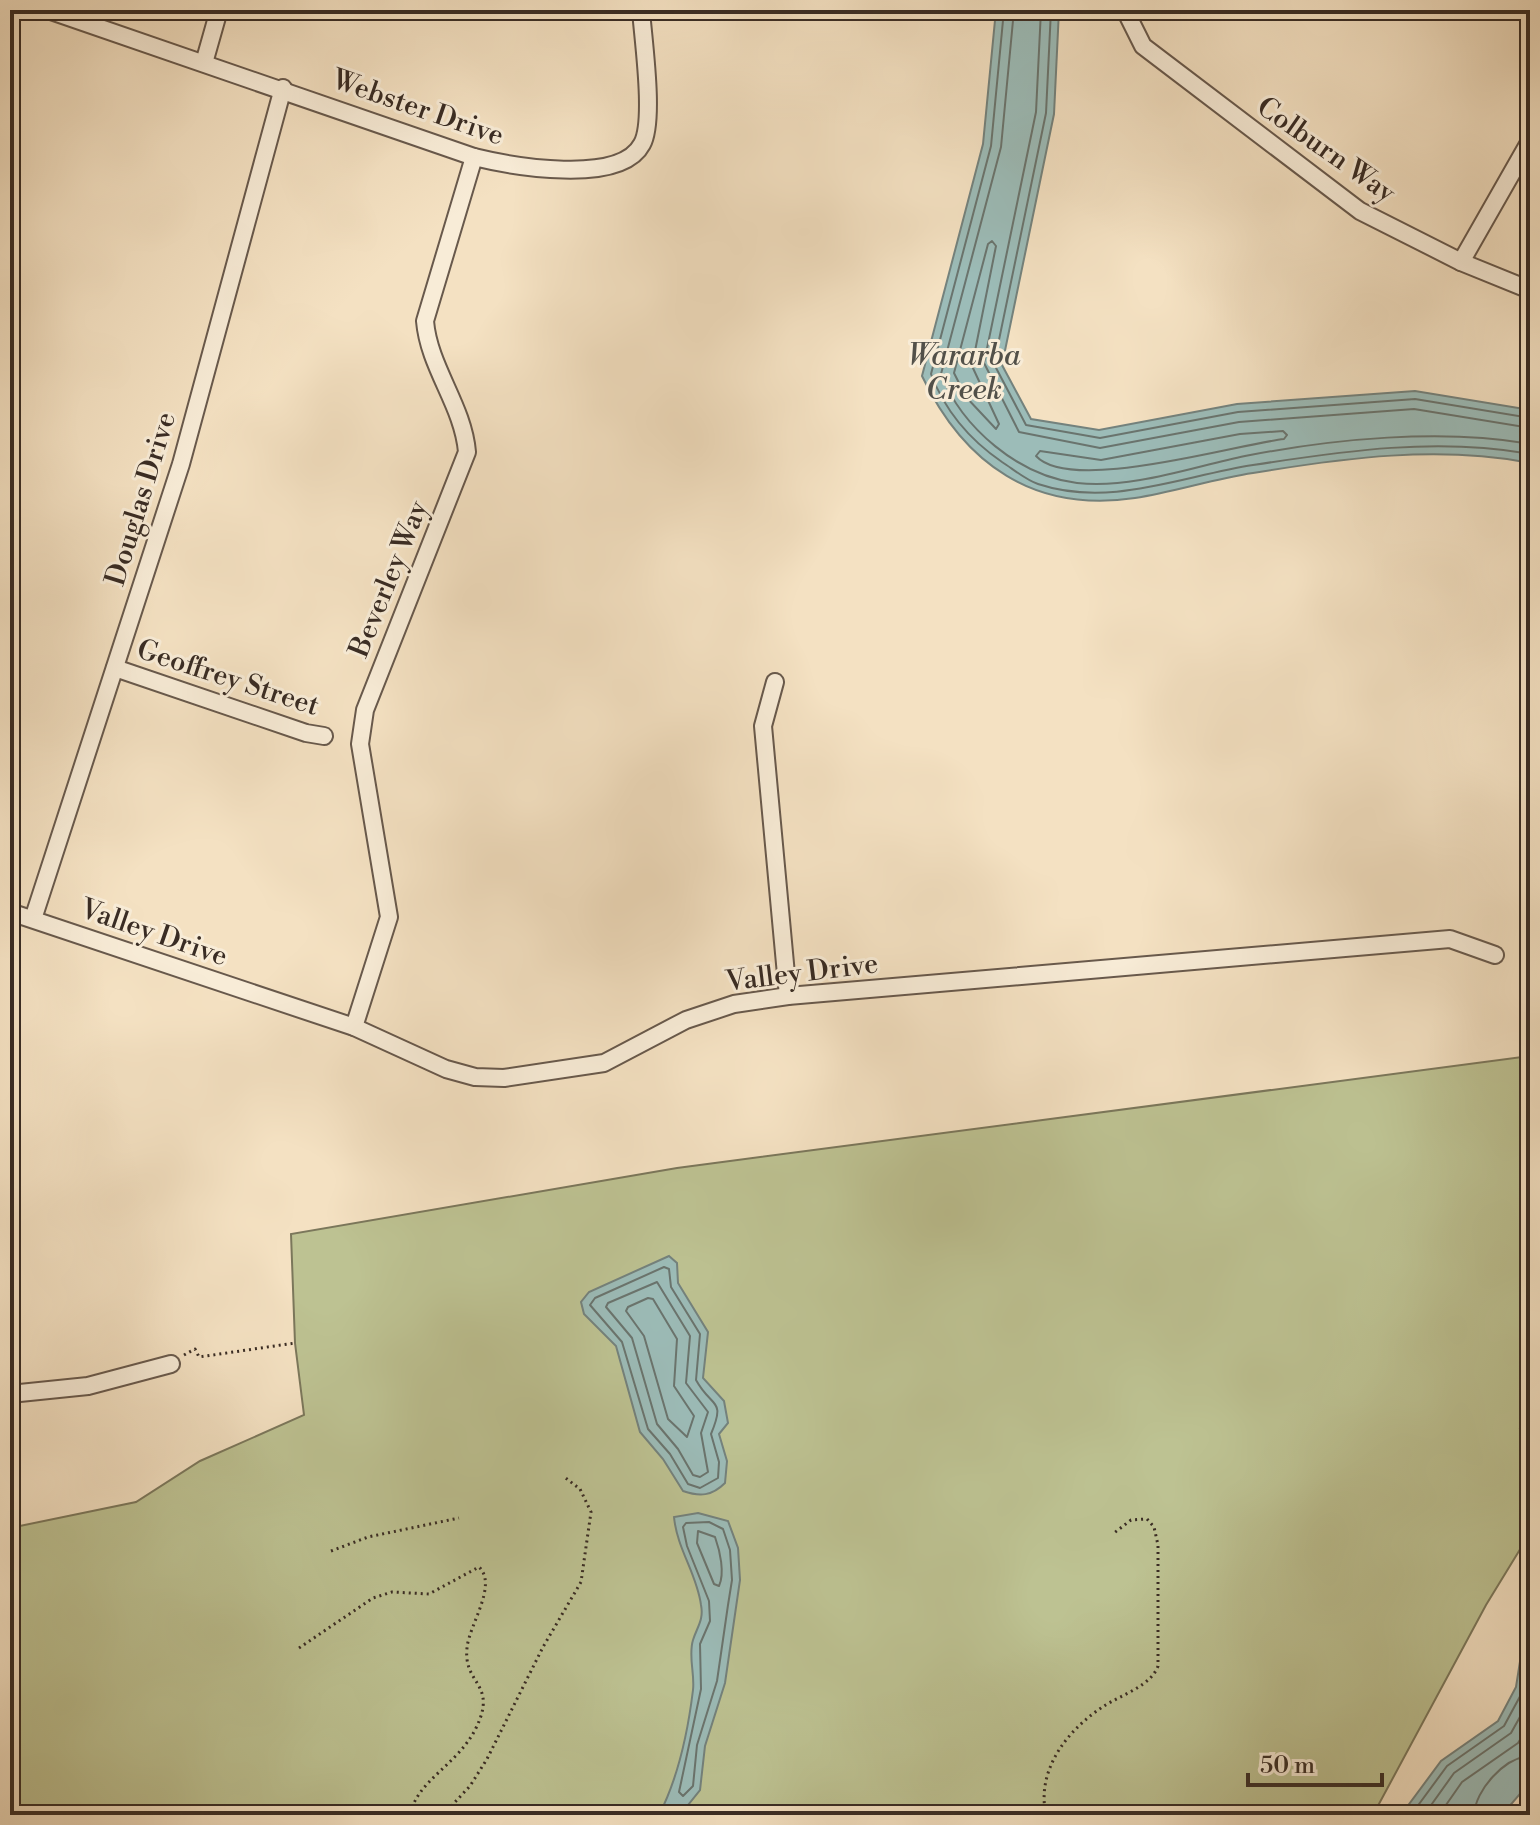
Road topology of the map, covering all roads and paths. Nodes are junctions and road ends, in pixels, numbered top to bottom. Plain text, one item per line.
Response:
1 (48, 10) edge
2 (219, 10) edge
3 (641, 10) edge
4 (1125, 10) edge
5 (204, 63) junction
6 (283, 88) junction
7 (1530, 141) edge
8 (474, 157) junction
9 (1461, 262) junction
10 (1530, 290) edge
11 (115, 668) junction
12 (775, 682) dead end
13 (324, 736) dead end
14 (10, 912) edge
15 (33, 919) junction
16 (1495, 955) dead end
17 (788, 996) junction
18 (354, 1027) junction
19 (295, 1343) dead end
20 (171, 1364) joint
21 (10, 1394) edge
22 (1530, 1415) edge
23 (1520, 1429) dead end
24 (563, 1476) dead end
25 (459, 1518) dead end
26 (1114, 1533) dead end
27 (331, 1551) dead end
28 (299, 1648) dead end
29 (410, 1815) edge
30 (443, 1815) edge
31 (1046, 1815) edge

1 - 5 street, Webster Drive
2 - 5 street
3 - 8 street, Webster Drive
4 - 9 street, Colburn Way
5 - 6 street, Webster Drive
6 - 8 street, Webster Drive
6 - 11 street, Douglas Drive
7 - 9 street
8 - 18 street, Beverley Way
9 - 10 street, Colburn Way
11 - 13 street, Geoffrey Street
11 - 15 street, Douglas Drive
12 - 17 street
14 - 15 street, Valley Drive
15 - 18 street, Valley Drive
16 - 17 street, Valley Drive
17 - 18 street, Valley Drive
19 - 20 path
20 - 21 street
22 - 23 path
24 - 30 path
25 - 27 path
26 - 31 path
28 - 29 path

